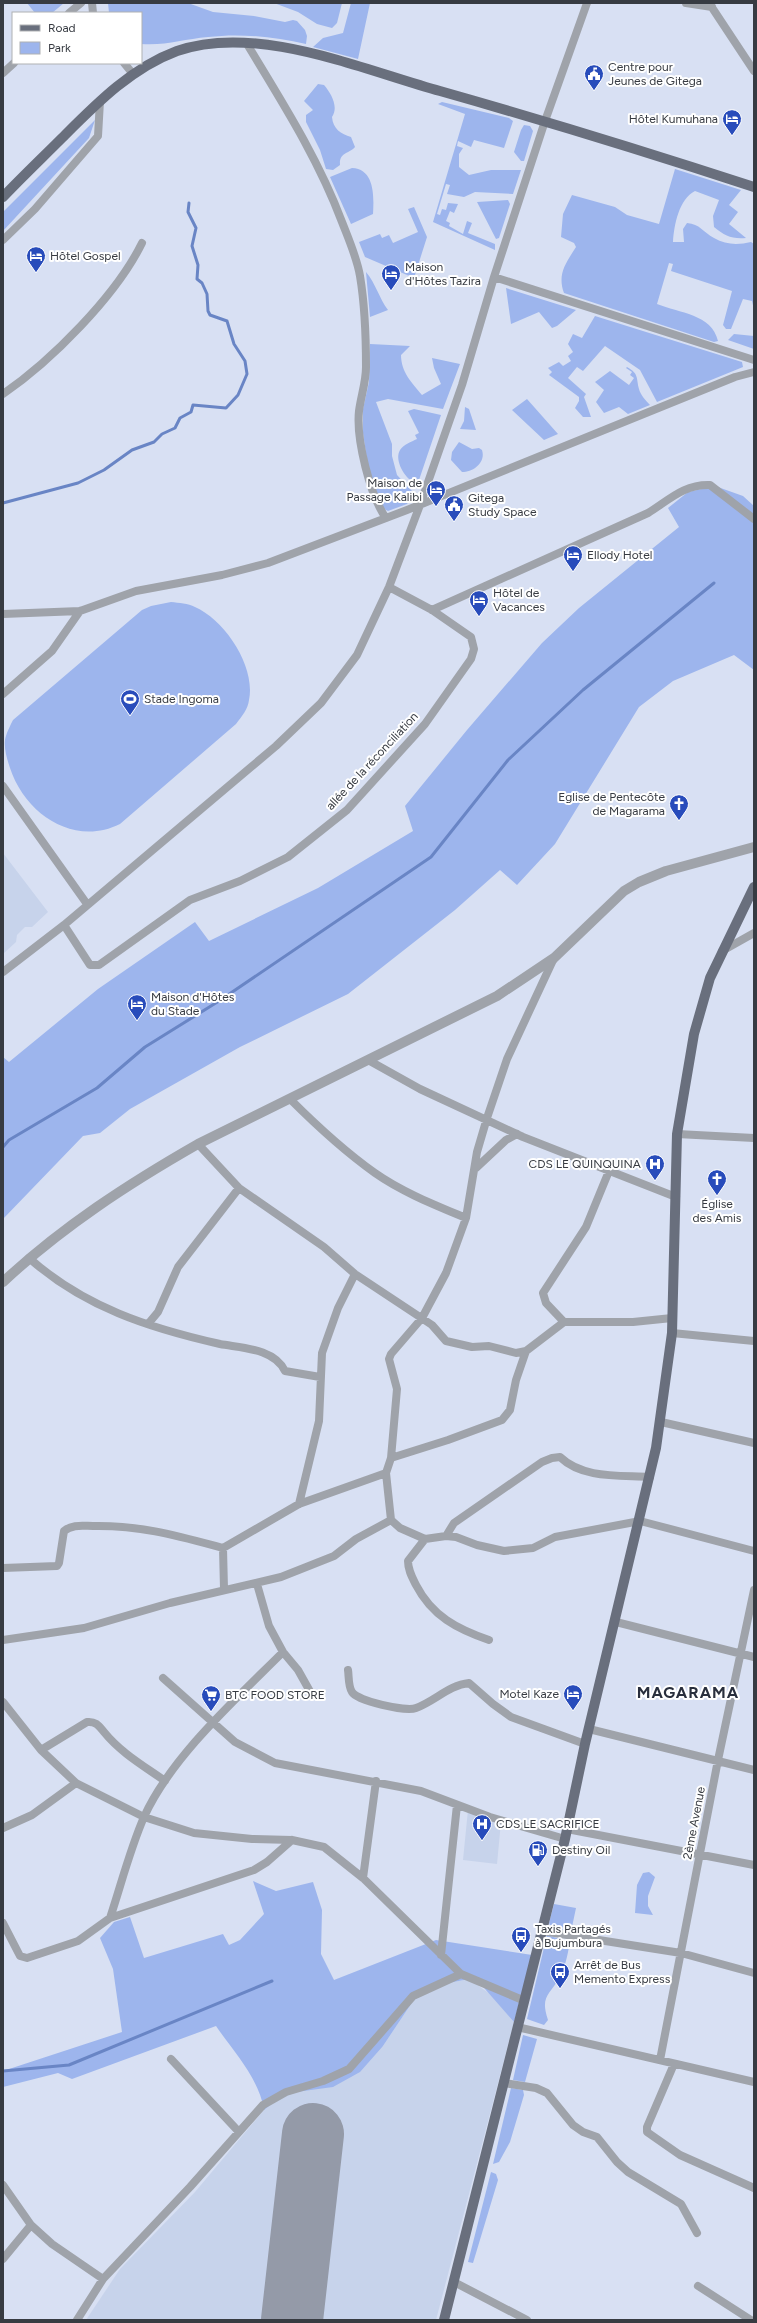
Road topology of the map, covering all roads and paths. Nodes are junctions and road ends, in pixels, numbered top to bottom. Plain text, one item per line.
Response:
1 (81, 3) edge
2 (587, 3) edge
3 (686, 3) edge
4 (711, 5) edge
5 (70, 12) edge
6 (246, 44) junction
7 (13, 64) edge
8 (125, 64) edge
9 (754, 71) edge
10 (3, 73) edge
11 (133, 74) junction
12 (100, 101) junction
13 (545, 121) junction
14 (754, 187) edge
15 (3, 197) edge
16 (3, 240) edge
17 (142, 243) dead end
18 (494, 277) junction
19 (754, 360) edge
20 (754, 372) edge
21 (3, 394) edge
22 (420, 505) junction
23 (386, 518) junction
24 (754, 519) edge
25 (390, 587) junction
26 (432, 610) junction
27 (80, 611) junction
28 (3, 614) edge
29 (3, 694) edge
30 (3, 786) edge
31 (754, 847) edge
32 (754, 887) edge
33 (87, 904) junction
34 (64, 925) junction
35 (754, 933) edge
36 (721, 952) junction
37 (554, 958) junction
38 (3, 972) edge
39 (368, 1060) junction
40 (290, 1098) junction
41 (487, 1118) junction
42 (517, 1134) junction
43 (677, 1134) junction
44 (754, 1138) edge
45 (198, 1144) junction
46 (476, 1168) junction
47 (609, 1171) junction
48 (239, 1188) junction
49 (676, 1197) junction
50 (466, 1218) junction
51 (29, 1258) junction
52 (355, 1274) junction
53 (3, 1282) edge
54 (422, 1318) junction
55 (672, 1318) junction
56 (564, 1322) junction
57 (148, 1324) junction
58 (672, 1333) junction
59 (754, 1340) edge
60 (526, 1351) junction
61 (320, 1377) junction
62 (661, 1422) junction
63 (754, 1443) edge
64 (391, 1458) junction
65 (386, 1473) junction
66 (650, 1477) junction
67 (299, 1504) junction
68 (391, 1520) junction
69 (640, 1521) junction
70 (446, 1536) junction
71 (425, 1539) junction
72 (223, 1548) junction
73 (754, 1551) edge
74 (3, 1568) edge
75 (257, 1584) junction
76 (224, 1589) junction
77 (754, 1590) edge
78 (616, 1622) junction
79 (3, 1640) edge
80 (489, 1640) dead end
81 (283, 1652) junction
82 (740, 1655) junction
83 (754, 1657) edge
84 (348, 1670) dead end
85 (164, 1678) dead end
86 (312, 1695) dead end
87 (3, 1702) edge
88 (212, 1723) junction
89 (589, 1729) junction
90 (585, 1744) junction
91 (41, 1750) junction
92 (718, 1760) junction
93 (754, 1770) edge
94 (165, 1781) junction
95 (376, 1781) junction
96 (76, 1783) junction
97 (457, 1805) junction
98 (144, 1817) junction
99 (3, 1828) edge
100 (566, 1834) junction
101 (292, 1840) junction
102 (700, 1856) junction
103 (754, 1865) edge
104 (363, 1878) junction
105 (110, 1918) junction
106 (3, 1923) edge
107 (542, 1931) junction
108 (681, 1953) junction
109 (441, 1955) junction
110 (754, 1973) edge
111 (461, 1974) junction
112 (525, 2001) junction
113 (517, 2027) junction
114 (171, 2059) dead end
115 (660, 2060) junction
116 (674, 2064) junction
117 (754, 2082) edge
118 (504, 2083) junction
119 (239, 2132) junction
120 (3, 2185) edge
121 (754, 2188) edge
122 (31, 2225) junction
123 (698, 2233) dead end
124 (3, 2259) edge
125 (102, 2279) junction
126 (454, 2282) junction
127 (698, 2286) dead end
128 (77, 2320) edge
129 (444, 2320) edge
130 (527, 2320) edge
131 (750, 2320) edge

1 - 5 street
2 - 13 street
3 - 4 street
4 - 9 street
6 - 11 main road
6 - 13 main road
6 - 23 street
7 - 10 street
8 - 11 street
11 - 12 main road
12 - 15 main road
12 - 16 street
13 - 14 main road
13 - 18 street
17 - 21 street
18 - 19 street
18 - 22 street
20 - 22 street
22 - 23 street
22 - 25 street
23 - 27 street
24 - 26 street
25 - 26 street, allée de la réconciliation
25 - 33 street
26 - 34 street, allée de la réconciliation
27 - 28 street
27 - 29 street
30 - 33 street
31 - 37 street
32 - 36 main road
33 - 34 street
34 - 38 street
35 - 36 street
36 - 43 main road
37 - 39 street
37 - 41 street
39 - 40 street
39 - 41 street
40 - 45 street
40 - 50 street
41 - 42 street
41 - 46 street
42 - 46 street
42 - 47 street
43 - 44 street
43 - 49 main road
45 - 48 street
45 - 51 street
46 - 50 street
47 - 49 street
47 - 56 street
48 - 52 street
48 - 57 street
49 - 55 main road
50 - 54 street
51 - 53 street
51 - 57 street
52 - 54 street
52 - 61 street
54 - 60 street
54 - 64 street
55 - 56 street
55 - 58 main road
56 - 60 street
57 - 61 street
58 - 59 street
58 - 62 main road
60 - 64 street
61 - 67 street
62 - 63 street
62 - 66 main road
64 - 65 street
65 - 67 street
65 - 68 street
66 - 69 main road
66 - 70 street
67 - 72 street
68 - 71 street
68 - 75 street
69 - 70 street
69 - 73 street
69 - 78 main road
70 - 71 street
71 - 80 street
72 - 74 street
72 - 76 street
75 - 76 street
75 - 81 street
76 - 79 street
77 - 82 street, 2ème Avenue
78 - 82 street
78 - 89 main road
81 - 86 street
81 - 88 street
82 - 83 street
82 - 92 street, 2ème Avenue
84 - 90 street
85 - 88 street
87 - 91 street
88 - 94 street
88 - 95 street
89 - 90 main road
89 - 92 street
90 - 100 main road
91 - 94 street
91 - 96 street
92 - 93 street
92 - 102 street, 2ème Avenue
94 - 98 street
95 - 97 street
95 - 104 street
96 - 98 street
96 - 99 street
97 - 100 street
97 - 109 street
98 - 101 street
98 - 105 street
100 - 102 street
100 - 107 main road
101 - 104 street
101 - 105 street
102 - 103 street
102 - 108 street, 2ème Avenue
104 - 109 street
105 - 106 street
107 - 108 street
107 - 112 main road
108 - 110 street
108 - 115 street, 2ème Avenue
109 - 111 street
111 - 112 street
111 - 119 street
112 - 113 main road
113 - 115 street
113 - 118 main road
114 - 119 street
115 - 116 street
116 - 117 street
116 - 121 street
118 - 123 street
118 - 126 main road
119 - 125 street
120 - 122 street
122 - 124 street
122 - 125 street
125 - 128 street
126 - 129 main road
126 - 130 street
127 - 131 street

